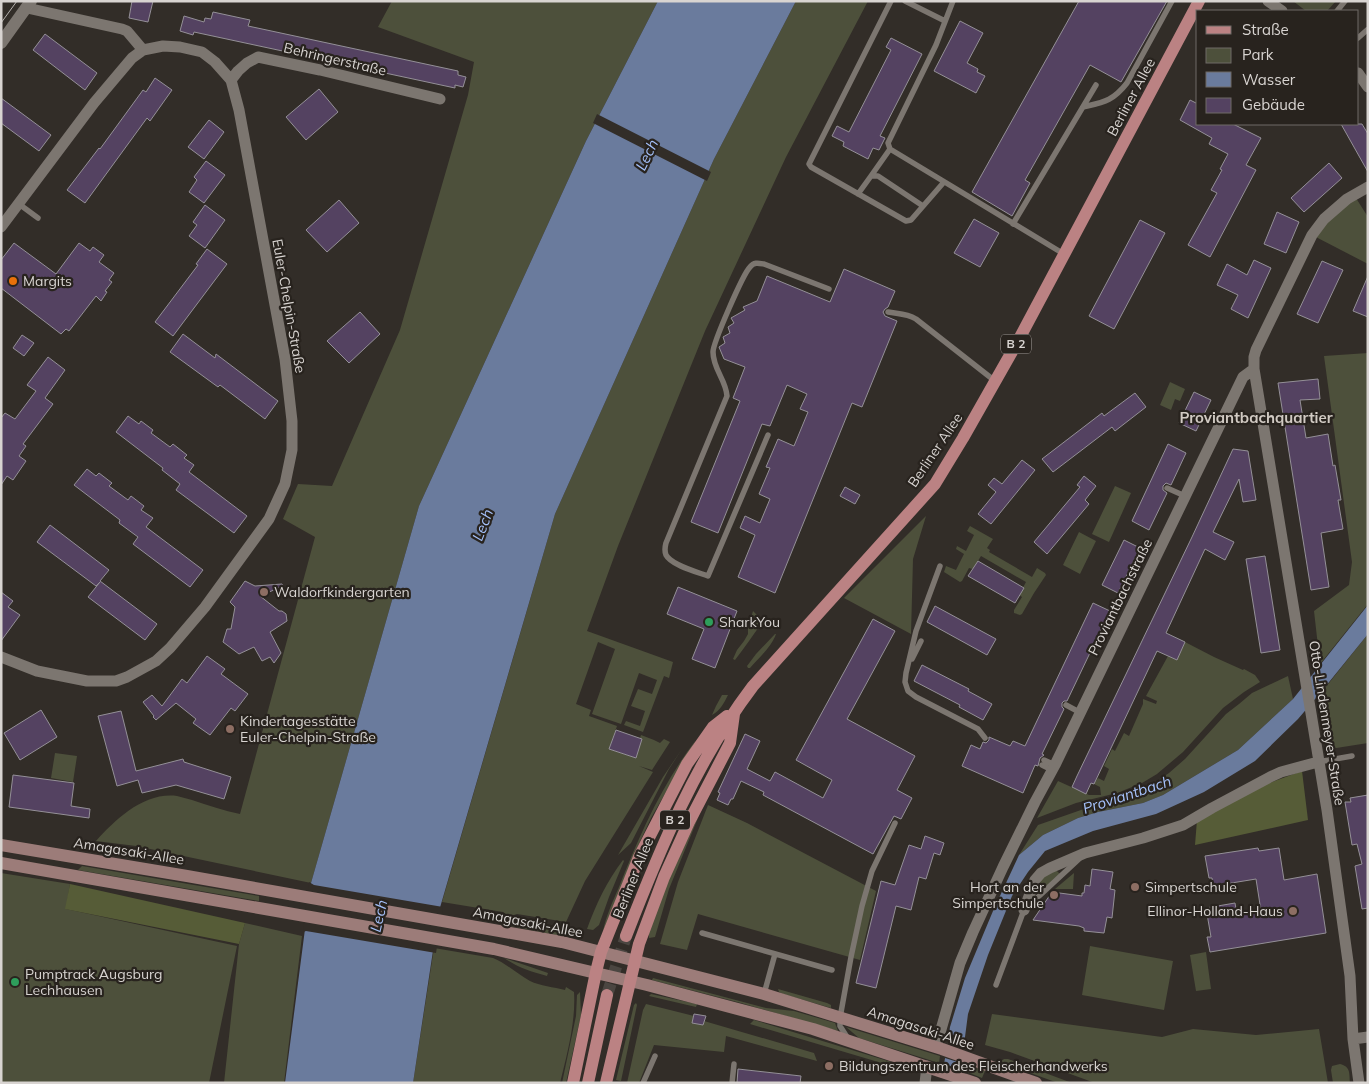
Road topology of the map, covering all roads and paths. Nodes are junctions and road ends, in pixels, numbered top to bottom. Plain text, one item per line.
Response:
1 (891, 1) edge
2 (905, 1) edge
3 (953, 1) edge
4 (1172, 1) edge
5 (1199, 1) edge
6 (1268, 1) edge
7 (29, 4) edge
8 (1281, 10) edge
9 (945, 22) junction
10 (1, 43) edge
11 (143, 50) junction
12 (1359, 74) edge
13 (231, 80) junction
14 (1096, 85) dead end
15 (1368, 87) edge
16 (440, 99) dead end
17 (1083, 107) junction
18 (890, 149) junction
19 (871, 176) junction
20 (944, 182) junction
21 (1368, 187) edge
22 (858, 194) junction
23 (19, 204) junction
24 (923, 206) junction
25 (38, 218) dead end
26 (1013, 224) junction
27 (1, 227) edge
28 (1064, 254) junction
29 (829, 289) dead end
30 (888, 312) dead end
31 (1254, 369) junction
32 (996, 382) junction
33 (768, 435) dead end
34 (1167, 488) dead end
35 (1185, 496) junction
36 (940, 566) dead end
37 (921, 641) dead end
38 (1, 657) edge
39 (907, 668) junction
40 (1066, 705) dead end
41 (735, 709) junction
42 (1081, 713) junction
43 (986, 738) dead end
44 (1352, 756) dead end
45 (1043, 762) dead end
46 (1318, 762) junction
47 (1054, 768) junction
48 (895, 823) dead end
49 (1, 845) edge
50 (1, 863) edge
51 (1024, 910) joint
52 (702, 933) dead end
53 (626, 936) tunnel mouth
54 (601, 952) junction
55 (775, 954) junction
56 (634, 960) junction
57 (832, 970) dead end
58 (596, 972) junction
59 (630, 981) junction
60 (996, 985) dead end
61 (764, 994) junction
62 (607, 995) tunnel mouth
63 (840, 1018) junction
64 (1368, 1036) edge
65 (1353, 1039) junction
66 (853, 1042) junction
67 (939, 1048) junction
68 (655, 1056) dead end
69 (734, 1064) dead end
70 (932, 1068) junction
71 (970, 1081) edge
72 (573, 1083) edge
73 (588, 1083) edge
74 (606, 1083) edge
75 (643, 1083) edge
76 (732, 1083) edge
77 (925, 1083) edge
78 (1036, 1083) edge
79 (1359, 1083) edge

1 - 22 lane
2 - 9 lane
3 - 9 lane
4 - 17 lane
5 - 28 main road, Berliner Allee / B 2
6 - 8 street
7 - 10 street
7 - 11 street
9 - 18 lane
11 - 13 street, Euler-Chelpin-Straße
11 - 23 street
12 - 15 street
13 - 16 street, Behringerstraße
13 - 38 street, Euler-Chelpin-Straße
14 - 17 lane
17 - 26 lane
18 - 19 lane
18 - 20 lane
19 - 22 lane
19 - 24 lane
20 - 24 lane
20 - 26 lane
21 - 31 street
22 - 24 lane
23 - 25 lane
23 - 27 street
26 - 28 lane
28 - 32 main road, Berliner Allee / B 2
29 - 33 lane
30 - 32 lane
31 - 35 street, Proviantbachstraße
31 - 46 street, Otto-Lindenmeyer-Straße
32 - 41 main road, Berliner Allee / B 2
34 - 35 lane
35 - 42 street, Proviantbachstraße
36 - 39 lane
37 - 39 lane
39 - 43 lane
40 - 42 lane
41 - 53 main road, Berliner Allee / B 2
41 - 54 main road
41 - 56 main road
42 - 47 street, Proviantbachstraße
44 - 46 lane
45 - 47 lane
46 - 51 street
46 - 65 street, Otto-Lindenmeyer-Straße
47 - 67 street, Proviantbachstraße
48 - 63 lane
49 - 54 main road, Amagasaki-Allee
50 - 58 main road
51 - 60 lane
52 - 55 lane
54 - 56 main road, Amagasaki-Allee
54 - 58 main road
55 - 57 lane
55 - 61 lane
56 - 59 main road
56 - 61 main road, Amagasaki-Allee
58 - 59 main road
58 - 72 main road
59 - 66 main road
59 - 74 main road
61 - 63 main road, Amagasaki-Allee
62 - 73 main road
63 - 66 lane
63 - 67 main road, Amagasaki-Allee
64 - 65 street
65 - 79 street, Otto-Lindenmeyer-Straße
66 - 70 main road
67 - 78 main road, Amagasaki-Allee
68 - 75 lane
69 - 76 lane
70 - 71 main road
70 - 77 street

